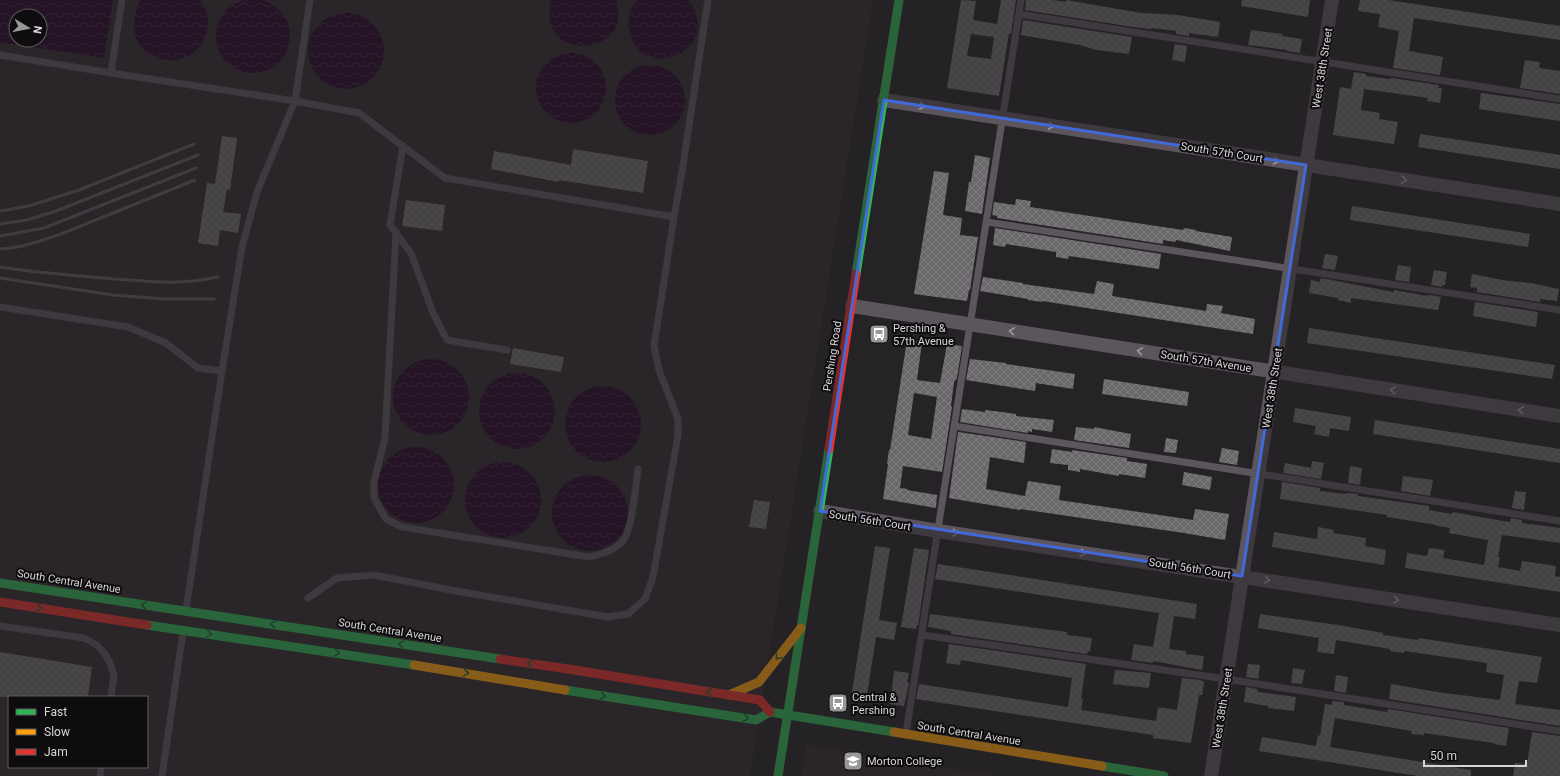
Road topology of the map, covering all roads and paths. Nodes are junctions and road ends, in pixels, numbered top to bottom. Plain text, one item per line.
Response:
1 (122, 0) edge
2 (310, 0) edge
3 (708, 0) edge
4 (899, 0) edge
5 (1021, 0) edge
6 (1332, 0) edge
7 (1019, 14) junction
8 (0, 55) edge
9 (1322, 62) junction
10 (111, 73) junction
11 (1560, 99) edge
12 (884, 100) junction
13 (295, 101) junction
14 (1003, 119) junction
15 (403, 146) junction
16 (1306, 165) junction
17 (1560, 204) edge
18 (674, 217) junction
19 (986, 222) junction
20 (396, 232) junction
21 (1290, 268) junction
22 (852, 306) junction
23 (0, 307) edge
24 (1560, 310) edge
25 (970, 325) junction
26 (507, 350) dead end
27 (1274, 371) junction
28 (222, 372) junction
29 (1560, 416) edge
30 (954, 426) junction
31 (638, 469) dead end
32 (1258, 474) junction
33 (820, 511) junction
34 (1560, 521) edge
35 (938, 531) junction
36 (1242, 576) junction
37 (0, 583) edge
38 (308, 598) dead end
39 (0, 602) edge
40 (1560, 625) edge
41 (0, 626) edge
42 (802, 626) junction
43 (922, 635) junction
44 (1226, 679) junction
45 (730, 695) junction
46 (111, 696) edge
47 (770, 712) junction
48 (788, 715) junction
49 (1560, 731) edge
50 (906, 735) junction
51 (162, 776) edge
52 (778, 776) edge
53 (1164, 776) edge
54 (1211, 776) edge

1 - 10 lane
2 - 13 lane
3 - 18 lane
4 - 12 main road, Pershing Road
5 - 7 lane
6 - 9 street, West 38th Street
7 - 9 lane
7 - 14 lane
8 - 10 lane
9 - 11 lane
9 - 16 street, West 38th Street
10 - 13 lane
12 -> 14 street, South 57th Court
12 - 22 main road, Pershing Road
13 - 15 lane
13 - 28 lane
14 -> 16 street, South 57th Court
14 - 19 lane
15 - 18 lane
15 - 20 lane
16 -> 17 street, South 57th Court
16 - 21 street, West 38th Street
18 - 38 lane
19 - 21 lane
19 - 25 lane
20 - 26 lane
20 - 31 lane
21 - 24 lane
21 - 27 street, West 38th Street
22 - 25 street, South 57th Avenue
22 - 33 main road, Pershing Road
23 - 28 lane
27 -> 25 street, South 57th Avenue
25 - 30 lane
29 -> 27 street, South 57th Avenue
27 - 32 street, West 38th Street
28 - 51 lane
30 - 32 lane
30 - 35 lane
32 - 34 lane
32 - 36 street, West 38th Street
33 - 35 street, South 56th Court
33 - 42 main road, Pershing Road
35 -> 36 street, South 56th Court
35 - 43 lane
36 -> 40 street, South 56th Court
36 - 44 street, West 38th Street
45 -> 37 main road, South Central Avenue, bridge
39 -> 47 main road, bridge
41 - 46 lane
42 -> 45 main road
42 - 48 main road, Pershing Road
43 - 44 lane
43 - 50 lane
44 - 49 lane
44 - 54 street, West 38th Street
45 - 47 main road, South Central Avenue
47 - 48 main road, South Central Avenue
48 - 50 main road, South Central Avenue
48 - 52 main road, Pershing Road
50 - 53 main road, South Central Avenue

